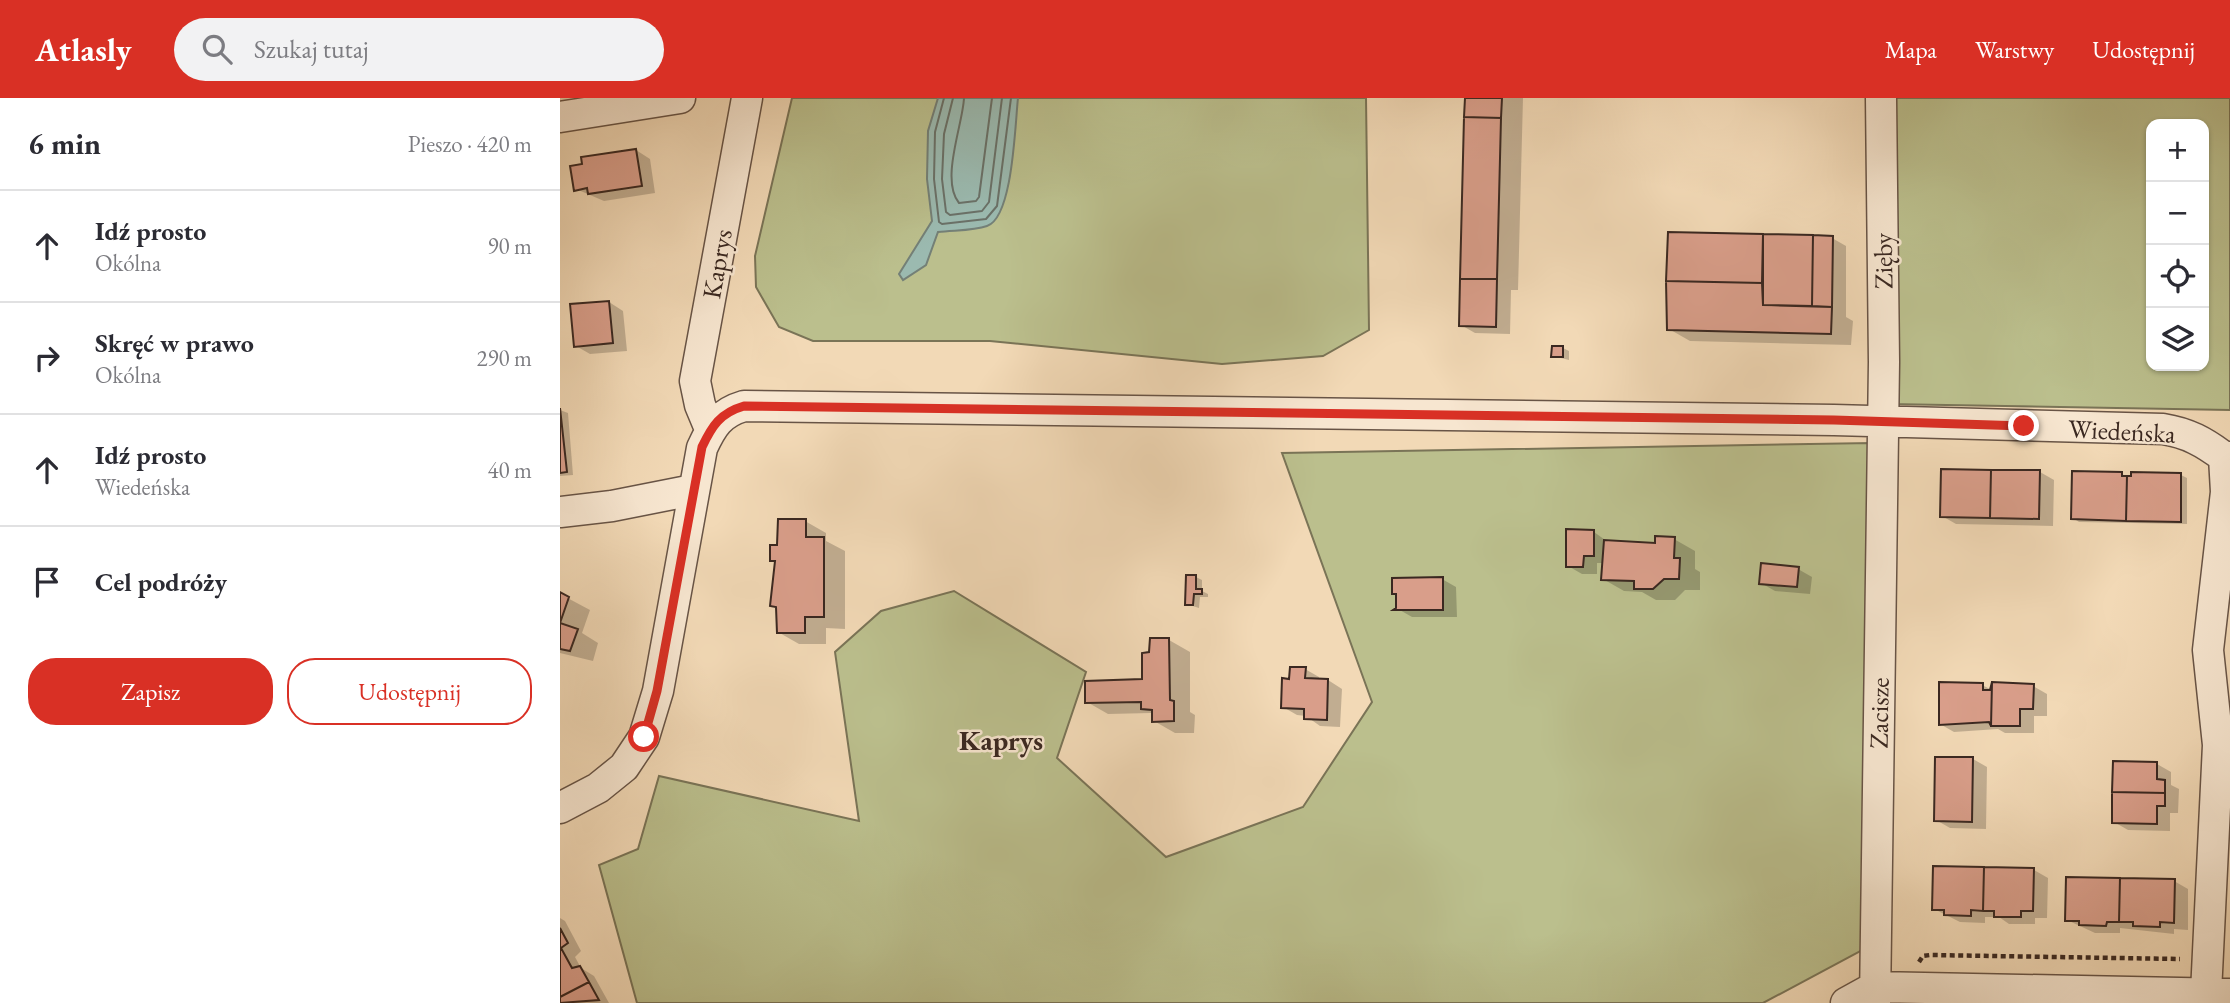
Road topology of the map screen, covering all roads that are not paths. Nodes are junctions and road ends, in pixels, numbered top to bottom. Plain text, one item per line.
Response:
1 (680, 98) edge
2 (747, 98) edge
3 (1881, 98) edge
4 (560, 117) edge
5 (1882, 423) junction
6 (710, 429) junction
7 (2227, 457) edge
8 (693, 490) junction
9 (560, 512) edge
10 (560, 808) edge
11 (2218, 993) edge
12 (1875, 995) edge
13 (1846, 1003) edge

1 - 4 street
2 - 6 street, Kaprys
3 - 5 street, Zięby
5 - 6 street, Wiedeńska
5 - 7 street, Wiedeńska
5 - 12 street, Zacisze
6 - 8 street
7 - 11 street
8 - 9 street
8 - 10 street
11 - 12 street
12 - 13 street

